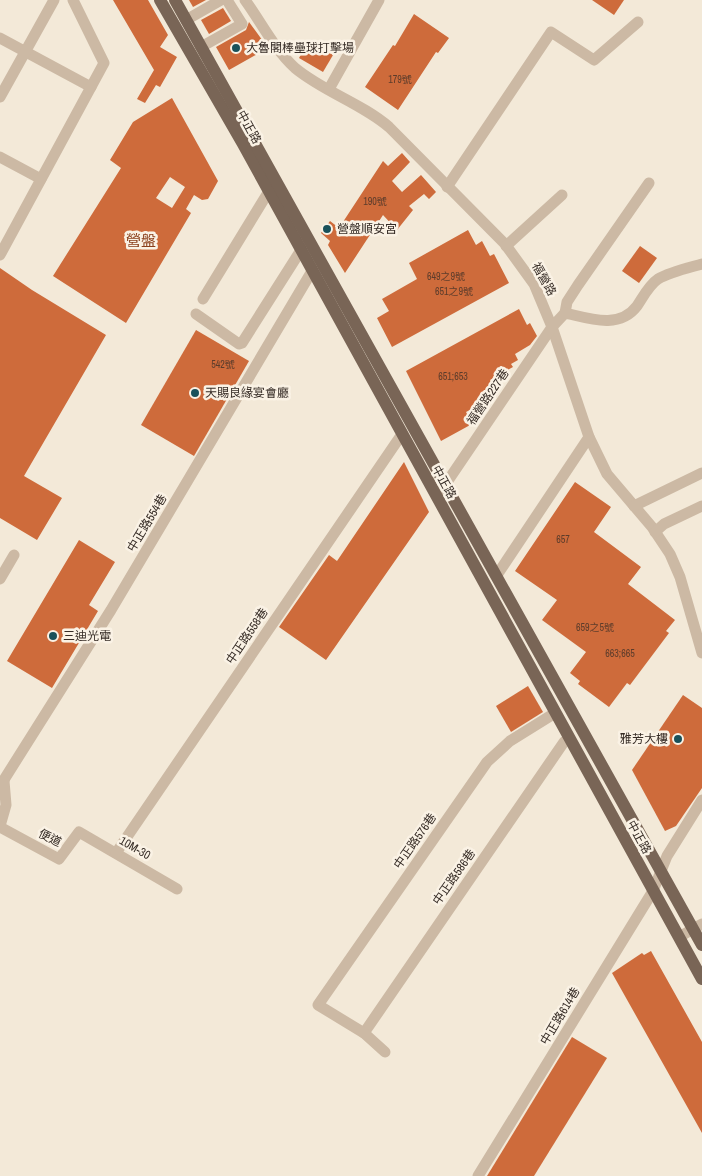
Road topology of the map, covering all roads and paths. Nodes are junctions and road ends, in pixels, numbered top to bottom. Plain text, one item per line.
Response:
1 (54, 0) edge
2 (73, 0) edge
3 (160, 0) edge
4 (175, 0) edge
5 (222, 0) edge
6 (228, 0) edge
7 (245, 0) edge
8 (379, 0) edge
9 (186, 20) junction
10 (638, 22) dead end
11 (0, 38) edge
12 (201, 47) junction
13 (25, 51) junction
14 (91, 87) junction
15 (329, 89) junction
16 (0, 97) edge
17 (0, 157) edge
18 (41, 179) junction
19 (649, 183) dead end
20 (447, 187) junction
21 (269, 191) junction
22 (562, 195) dead end
23 (506, 246) junction
24 (301, 250) junction
25 (0, 255) edge
26 (702, 264) edge
27 (312, 271) junction
28 (203, 299) dead end
29 (565, 313) junction
30 (196, 314) dead end
31 (552, 327) junction
32 (402, 434) junction
33 (589, 437) junction
34 (702, 474) edge
35 (446, 485) junction
36 (437, 497) junction
37 (634, 506) junction
38 (702, 506) edge
39 (655, 532) junction
40 (14, 555) dead end
41 (497, 575) junction
42 (0, 579) edge
43 (702, 653) edge
44 (555, 713) junction
45 (570, 738) junction
46 (0, 786) edge
47 (702, 800) edge
48 (0, 826) edge
49 (79, 832) joint
50 (116, 853) junction
51 (661, 868) junction
52 (177, 889) dead end
53 (653, 891) junction
54 (698, 927) edge
55 (679, 937) junction
56 (702, 945) edge
57 (702, 979) edge
58 (364, 1033) junction
59 (385, 1052) dead end
60 (478, 1176) edge

1 - 13 street
2 - 14 street
3 - 21 main road, 中正路
4 - 9 main road, 中正路
5 - 9 street
6 - 12 street
7 - 15 street, 福營路
8 - 15 street
9 - 12 main road, 中正路
10 - 20 street
11 - 13 street
12 - 35 main road, 中正路
13 - 14 street
13 - 16 street
14 - 18 street
15 - 20 street, 福營路
17 - 18 street
18 - 25 street
19 - 29 street, 福營路227巷
20 - 23 street, 福營路
21 - 24 main road, 中正路
21 - 28 street
22 - 23 street
23 - 31 street, 福營路
24 - 27 main road, 中正路
24 - 30 street
26 - 29 street
27 - 32 main road, 中正路
27 - 46 street, 中正路554巷
29 - 31 street, 福營路227巷
31 - 33 street, 福營路
31 - 35 street, 福營路227巷
32 - 36 main road, 中正路
32 - 50 street, 中正路558巷
33 - 37 street, 福營路
33 - 41 street
34 - 37 street
35 - 36 street, 福營路227巷
35 - 41 main road, 中正路
36 - 44 main road, 中正路
37 - 39 street, 福營路
38 - 39 street
39 - 43 street, 福營路
40 - 42 street
41 - 51 main road, 中正路
44 - 45 main road, 中正路
44 - 58 street, 中正路576巷
45 - 53 main road, 中正路
45 - 58 street, 中正路586巷
46 - 48 street, 便道
47 - 51 street, 中正路614巷
48 - 49 street, 便道
49 - 50 street, 10M-30
50 - 52 street, 10M-30
51 - 53 street, 中正路614巷
51 - 54 main road, 中正路
53 - 55 main road, 中正路
53 - 60 street, 中正路614巷
54 - 55 street
54 - 56 main road, 中正路
55 - 57 main road, 中正路
58 - 59 street

